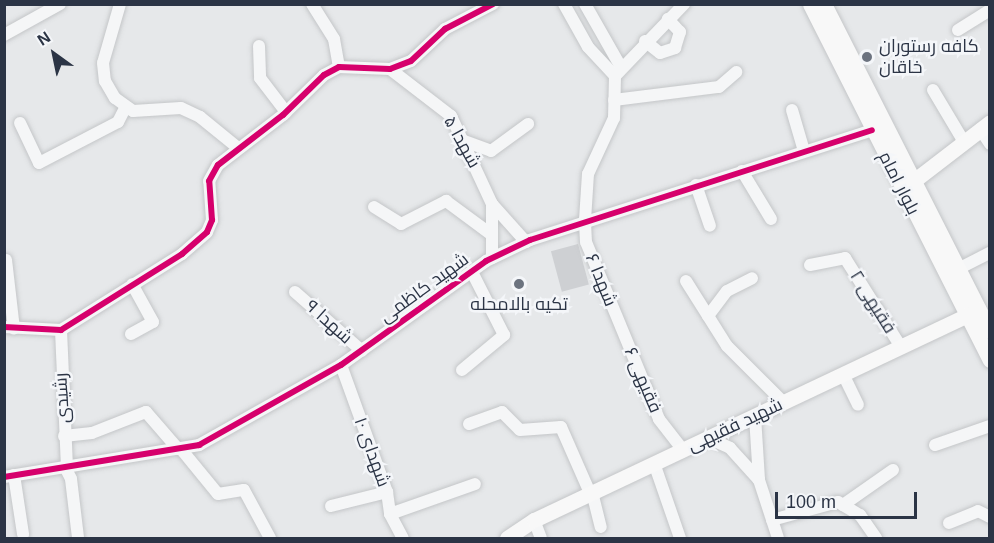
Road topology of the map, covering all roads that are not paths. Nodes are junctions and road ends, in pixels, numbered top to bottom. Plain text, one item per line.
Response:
1 (60, 4) edge
2 (120, 4) edge
3 (312, 4) edge
4 (493, 4) edge
5 (564, 4) edge
6 (585, 4) edge
7 (684, 4) edge
8 (810, 4) edge
9 (824, 4) edge
10 (990, 10) edge
11 (668, 19) junction
12 (958, 30) dead end
13 (4, 35) edge
14 (645, 41) junction
15 (259, 46) dead end
16 (339, 67) junction
17 (390, 69) junction
18 (618, 71) junction
19 (736, 72) dead end
20 (933, 90) dead end
21 (614, 100) junction
22 (125, 108) junction
23 (792, 110) dead end
24 (286, 112) junction
25 (20, 123) dead end
26 (528, 124) dead end
27 (985, 125) edge
28 (872, 130) junction
29 (464, 141) junction
30 (964, 142) junction
31 (990, 144) edge
32 (237, 148) junction
33 (804, 151) junction
34 (742, 171) junction
35 (696, 185) junction
36 (908, 186) junction
37 (492, 204) junction
38 (374, 207) dead end
39 (771, 219) dead end
40 (585, 220) junction
41 (710, 226) dead end
42 (492, 235) junction
43 (526, 242) junction
44 (990, 253) edge
45 (492, 258) junction
46 (6, 261) dead end
47 (810, 265) dead end
48 (958, 269) junction
49 (472, 272) junction
50 (752, 278) dead end
51 (686, 281) dead end
52 (132, 284) junction
53 (296, 292) dead end
54 (973, 313) junction
55 (708, 315) junction
56 (9, 328) edge
57 (61, 330) junction
58 (990, 332) edge
59 (131, 334) dead end
60 (625, 339) joint
61 (901, 346) junction
62 (362, 351) junction
63 (990, 360) edge
64 (341, 365) junction
65 (462, 370) dead end
66 (843, 374) junction
67 (783, 402) junction
68 (858, 405) dead end
69 (755, 416) junction
70 (469, 424) dead end
71 (990, 426) edge
72 (64, 436) junction
73 (708, 438) junction
74 (935, 446) dead end
75 (180, 449) junction
76 (683, 450) junction
77 (654, 463) junction
78 (66, 467) junction
79 (893, 470) dead end
80 (9, 476) edge
81 (759, 480) junction
82 (475, 484) dead end
83 (387, 492) junction
84 (591, 493) junction
85 (843, 505) junction
86 (331, 506) dead end
87 (390, 514) junction
88 (990, 517) edge
89 (534, 520) junction
90 (772, 520) junction
91 (949, 524) dead end
92 (602, 527) dead end
93 (24, 534) dead end
94 (78, 538) edge
95 (270, 538) edge
96 (404, 538) edge
97 (507, 538) edge
98 (541, 538) edge
99 (680, 538) edge
100 (778, 538) edge
101 (876, 538) edge

1 - 13 street
2 - 22 street
3 - 16 street
4 - 17 street
5 - 18 street
6 - 18 street
7 - 11 street
8 - 28 main road, بلوار امام
9 - 36 main road, بلوار امام
10 - 12 street
11 - 14 street
11 - 14 street
14 - 18 street
15 - 24 street
16 - 17 street
16 - 24 street
17 - 29 street, شهدا ۵
18 - 21 street, شهدا ۶
19 - 21 street
20 - 30 street
21 - 40 street, شهدا ۶
22 - 25 street
22 - 32 street
23 - 33 street
24 - 32 street
26 - 29 street
27 - 30 main road
27 - 31 street
28 - 33 street, شهید کاظمی
28 - 36 main road, بلوار امام
29 - 37 street, شهدا ۵
30 - 36 main road
32 - 52 street
33 - 34 street, شهید کاظمی
34 - 35 street, شهید کاظمی
34 - 39 street
35 - 40 street, شهید کاظمی
35 - 41 street
36 - 48 main road, بلوار امام
36 - 54 main road, بلوار امام
37 - 42 street, شهدا ۵
37 - 43 street, شهدا ۵
38 - 42 street
40 - 43 street, شهید کاظمی
40 - 60 street, شهدا ۶
42 - 45 street, شهدا ۵
43 - 45 street, شهید کاظمی
44 - 48 street
45 - 49 street, شهید کاظمی
46 - 56 street
47 - 61 street, فقیهی ۲
48 - 54 main road, بلوار امام
49 - 62 street, شهید کاظمی
49 - 65 street
50 - 55 street
51 - 55 street
52 - 57 street
52 - 59 street
53 - 62 street, شهدا ۹
54 - 58 main road, بلوار امام
54 - 61 main road, شهید فقیهی
54 - 63 main road, بلوار امام
55 - 67 street
56 - 57 street
57 - 72 street, رشیدی
60 - 76 street, فقیهی ۶
61 - 66 main road, شهید فقیهی
62 - 64 street, شهید کاظمی
64 - 75 street, شهید کاظمی
64 - 83 street, شهدای ۱۰
66 - 67 main road, شهید فقیهی
66 - 68 street
67 - 69 main road, شهید فقیهی
69 - 73 main road, شهید فقیهی
69 - 81 street
70 - 84 street
71 - 74 street
72 - 75 street
72 - 78 street, رشیدی
73 - 76 main road, شهید فقیهی
73 - 81 street
75 - 78 street, شهید کاظمی
75 - 95 street
76 - 77 main road, شهید فقیهی
77 - 84 main road, شهید فقیهی
77 - 99 street
78 - 80 street, شهید کاظمی
78 - 94 street, رشیدی
79 - 85 street
80 - 93 street
81 - 90 street
82 - 87 street
83 - 86 street
83 - 87 street, شهدای ۱۰
84 - 89 main road, شهید فقیهی
84 - 92 street
85 - 90 street
85 - 101 street
87 - 96 street, شهدای ۱۰
88 - 91 street
89 - 97 main road, شهید فقیهی
89 - 98 street
90 - 100 street

